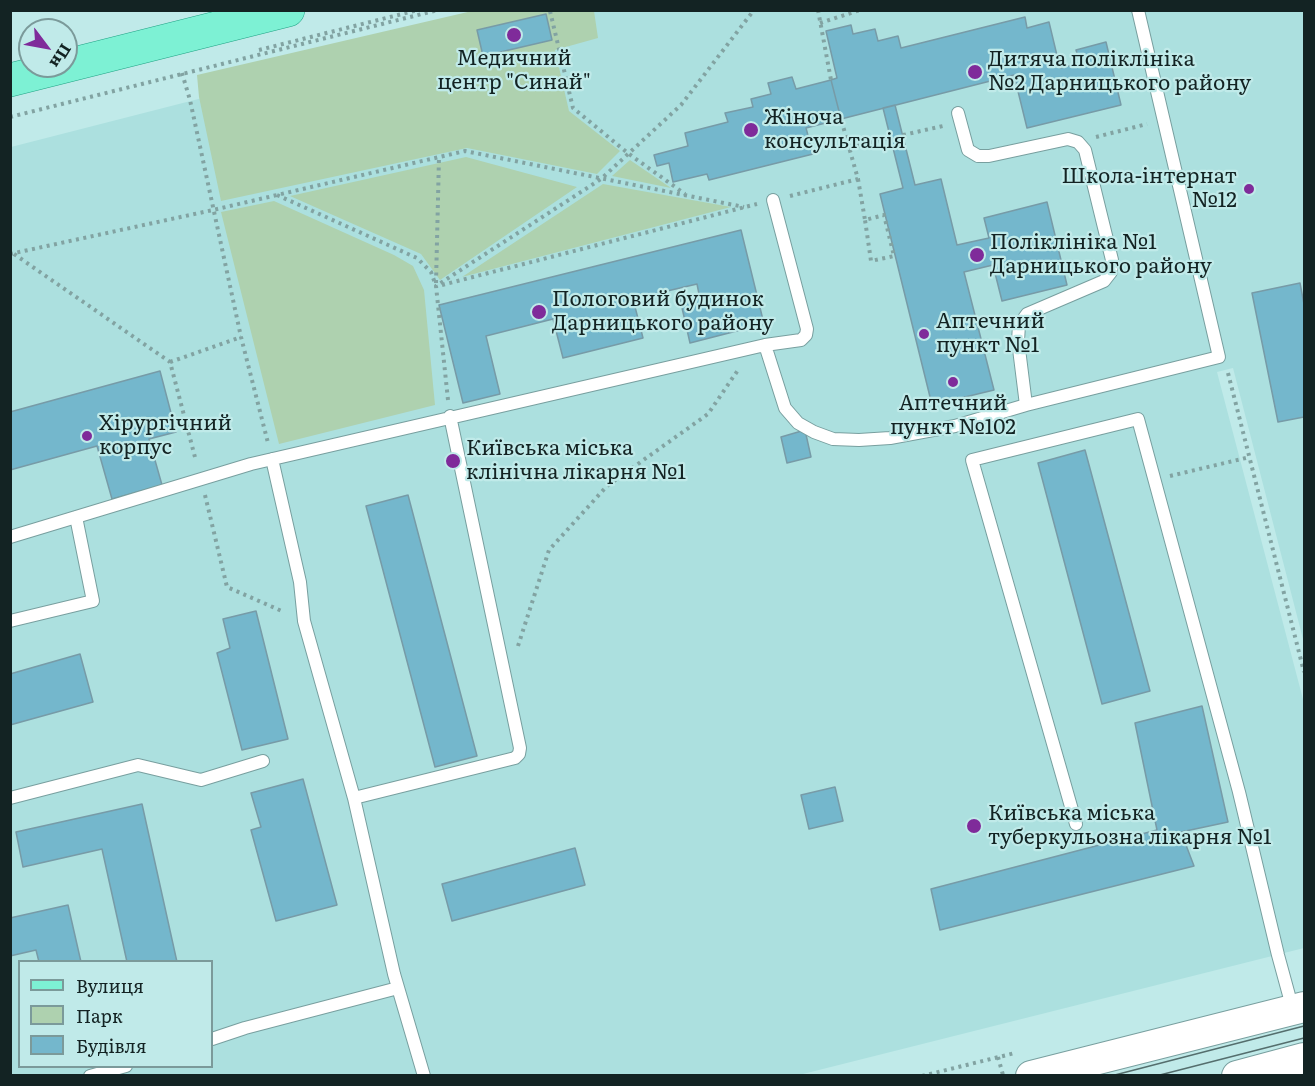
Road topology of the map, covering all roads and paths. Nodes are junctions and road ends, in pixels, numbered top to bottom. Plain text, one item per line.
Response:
1 (288, 10) edge
2 (438, 10) edge
3 (754, 10) edge
4 (818, 10) edge
5 (860, 10) edge
6 (1138, 10) edge
7 (550, 11) edge
8 (219, 19) edge
9 (820, 23) junction
10 (182, 74) junction
11 (10, 80) edge
12 (831, 80) dead end
13 (10, 117) edge
14 (960, 117) joint
15 (841, 119) dead end
16 (1164, 120) junction
17 (903, 135) dead end
18 (891, 138) dead end
19 (1078, 142) junction
20 (849, 148) junction
21 (629, 154) junction
22 (439, 157) junction
23 (858, 178) junction
24 (601, 179) junction
25 (276, 195) junction
26 (688, 196) junction
27 (773, 200) junction
28 (744, 207) junction
29 (213, 210) junction
30 (865, 220) junction
31 (11, 253) edge
32 (436, 286) junction
33 (241, 337) junction
34 (760, 346) junction
35 (1219, 357) junction
36 (170, 362) junction
37 (1026, 405) junction
38 (450, 416) junction
39 (1250, 457) junction
40 (272, 459) junction
41 (201, 479) junction
42 (1155, 480) junction
43 (76, 517) junction
44 (10, 537) edge
45 (10, 621) edge
46 (304, 621) junction
47 (1305, 672) edge
48 (506, 681) junction
49 (263, 761) dead end
50 (10, 798) edge
51 (354, 798) junction
52 (1076, 824) dead end
53 (398, 988) junction
54 (1299, 1008) edge
55 (213, 1039) edge
56 (998, 1057) dead end
57 (1305, 1058) edge
58 (119, 1068) edge
59 (90, 1076) edge
60 (424, 1076) edge
61 (1004, 1076) edge
62 (1031, 1076) edge
63 (1237, 1076) edge

1 - 8 main road
2 - 10 path
3 - 21 path
4 - 9 path
5 - 9 path
6 - 16 lane
7 - 21 path
8 - 11 main road
9 - 12 path
10 - 13 path
10 - 29 path
14 - 17 path
14 - 19 lane
15 - 20 path
16 - 19 path
16 - 35 lane
18 - 20 path
19 - 37 lane
20 - 23 path
21 - 24 path
21 - 26 path
22 - 24 path
22 - 25 path
22 - 32 path
23 - 27 path
23 - 30 path
24 - 26 path
24 - 32 path
25 - 29 path
25 - 32 path
26 - 28 path
27 - 28 path
27 - 34 lane
28 - 32 path
29 - 31 path
29 - 33 path
30 - 30 path
31 - 36 path
32 - 38 path
33 - 36 path
33 - 40 path
34 - 37 lane
34 - 38 lane
34 - 48 path
35 - 37 lane
35 - 39 path
36 - 41 path
38 - 40 lane
38 - 48 lane
39 - 42 path
39 - 47 path
40 - 41 lane
40 - 46 lane
41 - 43 lane
41 - 46 path
42 - 52 lane
42 - 54 lane
43 - 44 lane
43 - 45 lane
46 - 51 lane
48 - 51 lane
49 - 50 lane
51 - 53 lane
53 - 55 lane
53 - 60 lane
54 - 62 street
56 - 61 path
57 - 63 street
58 - 59 lane

